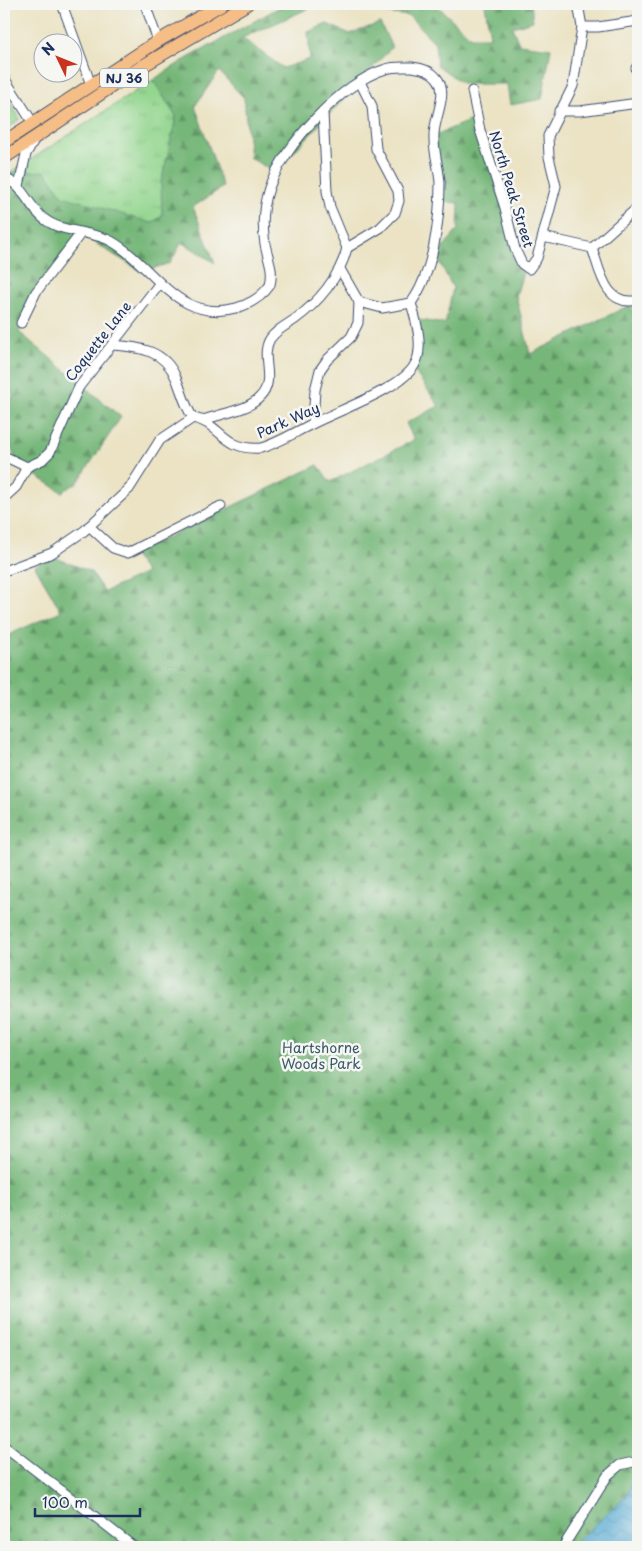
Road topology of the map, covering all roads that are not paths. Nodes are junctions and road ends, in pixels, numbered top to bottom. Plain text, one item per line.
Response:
1 (62, 4) edge
2 (144, 4) edge
3 (222, 4) edge
4 (247, 4) edge
5 (578, 4) edge
6 (638, 21) edge
7 (582, 27) junction
8 (158, 41) junction
9 (4, 78) edge
10 (360, 82) junction
11 (91, 85) junction
12 (472, 91) dead end
13 (638, 103) edge
14 (559, 111) junction
15 (323, 113) junction
16 (35, 128) junction
17 (4, 142) edge
18 (4, 158) edge
19 (4, 178) edge
20 (18, 186) junction
21 (638, 207) edge
22 (81, 233) junction
23 (543, 237) junction
24 (347, 248) junction
25 (592, 248) junction
26 (340, 268) junction
27 (159, 284) junction
28 (638, 300) edge
29 (360, 302) junction
30 (411, 303) junction
31 (21, 323) dead end
32 (113, 345) junction
33 (193, 418) junction
34 (206, 419) junction
35 (313, 423) junction
36 (4, 456) edge
37 (27, 467) junction
38 (4, 498) edge
39 (221, 506) dead end
40 (89, 526) junction
41 (4, 571) edge
42 (4, 1446) edge
43 (638, 1461) edge
44 (134, 1547) edge
45 (563, 1547) edge

1 - 11 street
2 - 8 street
3 - 8 highway, NJ 36
4 - 16 highway, NJ 36
5 - 7 street
6 - 7 street
7 - 14 street
8 - 11 highway, NJ 36
9 - 16 street
10 - 15 street
10 - 24 street
10 - 30 street
11 - 16 highway, NJ 36
12 - 23 street, North Peak Street
13 - 14 street
14 - 23 street
15 - 24 street
15 - 27 street
16 - 17 highway, NJ 36
16 - 18 highway, NJ 36
16 - 20 street
19 - 20 street
20 - 22 street
21 - 25 street
22 - 27 street
22 - 31 street
23 - 25 street
24 - 26 street
25 - 28 street
26 - 29 street
26 - 34 street
27 - 32 street, Coquette Lane
29 - 30 street
29 - 35 street
30 - 35 street, Park Way
32 - 33 street
32 - 37 street, Coquette Lane
33 - 34 street
33 - 40 street
34 - 35 street, Park Way
36 - 37 street
37 - 38 street
39 - 40 street
40 - 41 street
42 - 44 street
43 - 45 street

